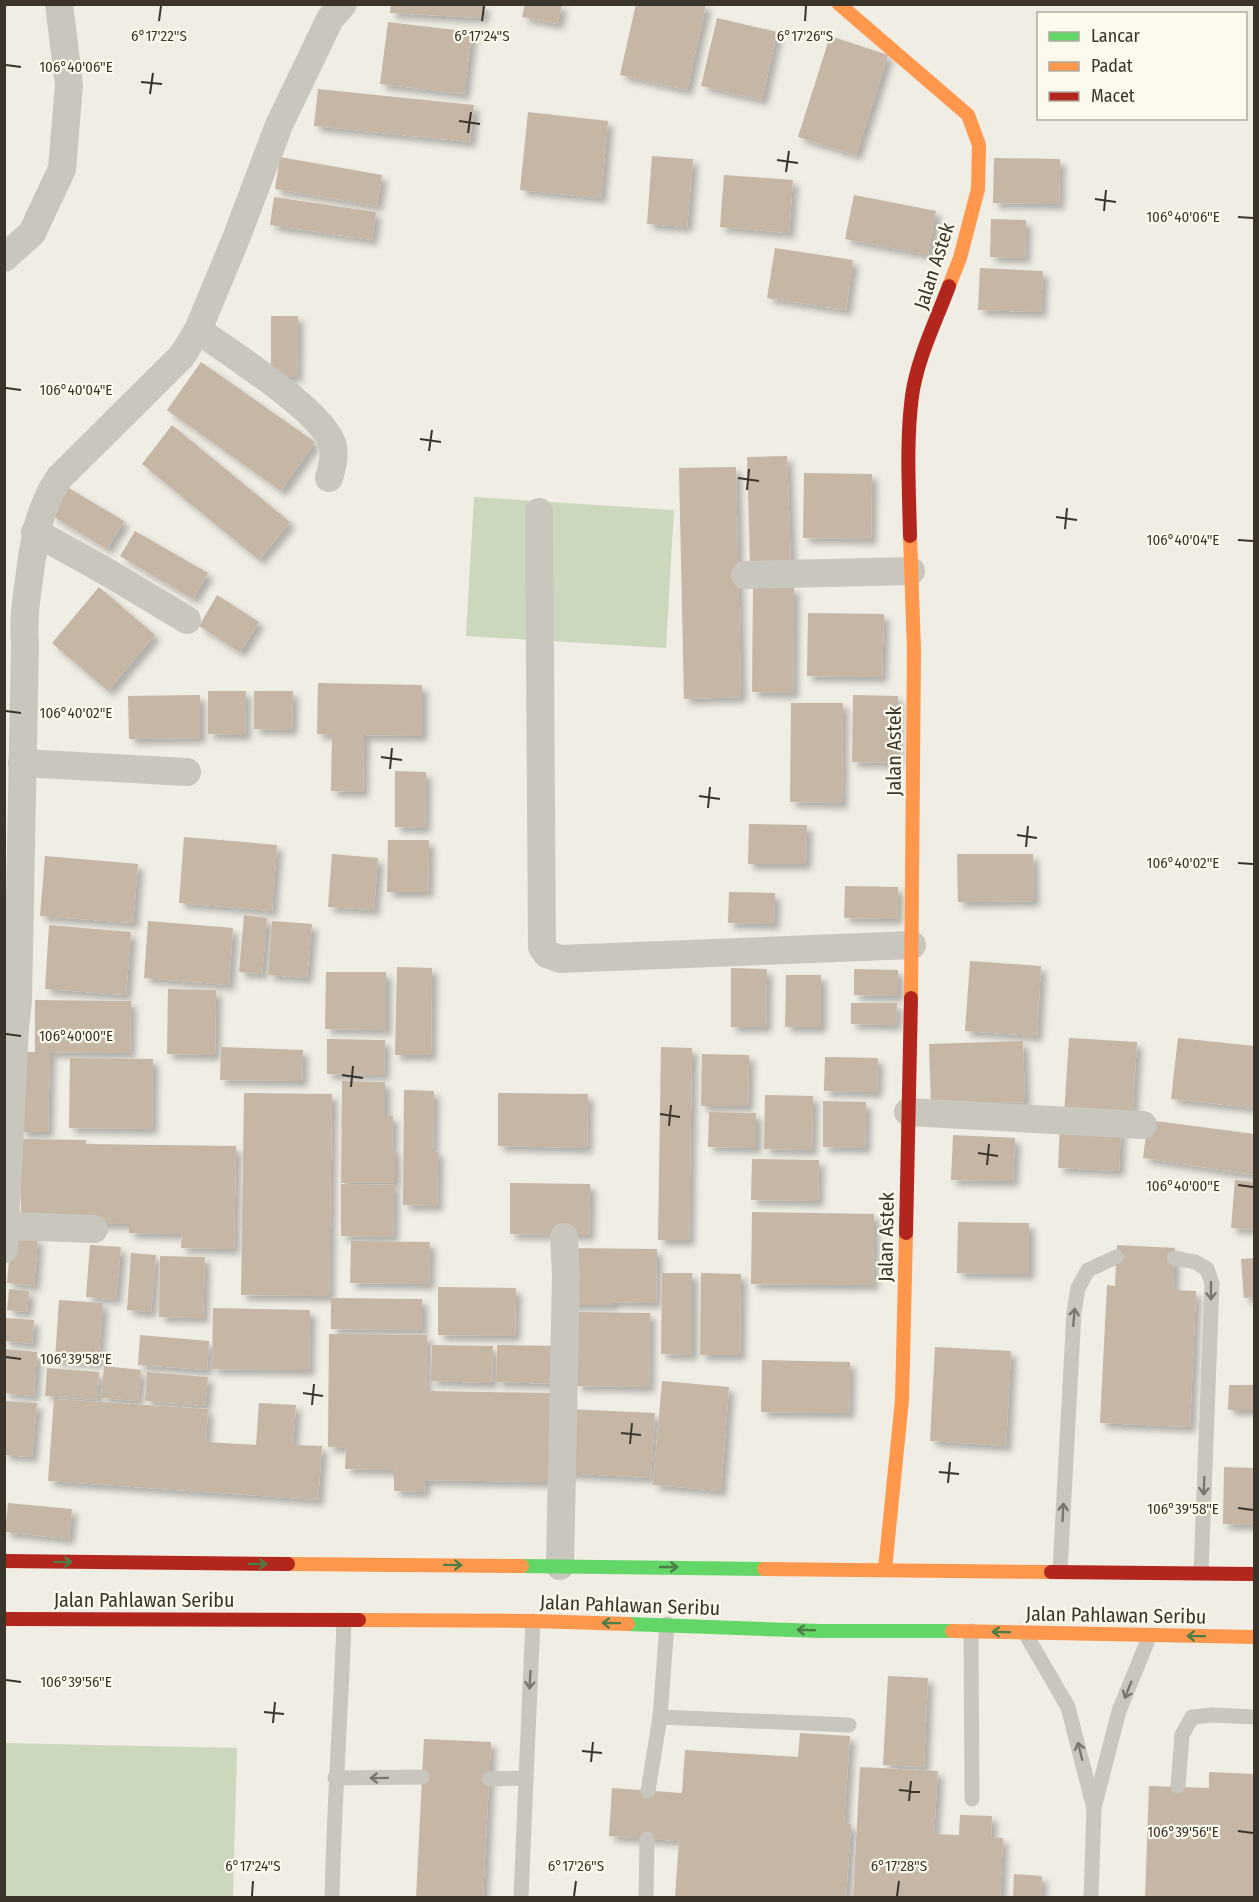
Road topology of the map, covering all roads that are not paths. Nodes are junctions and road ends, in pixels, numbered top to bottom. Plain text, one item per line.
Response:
1 (59, 4) edge
2 (343, 4) edge
3 (839, 4) edge
4 (4, 258) edge
5 (198, 330) junction
6 (329, 478) dead end
7 (539, 512) dead end
8 (35, 532) junction
9 (911, 571) junction
10 (745, 575) dead end
11 (188, 620) dead end
12 (22, 763) junction
13 (187, 772) dead end
14 (912, 945) junction
15 (11, 1001) edge
16 (908, 1112) junction
17 (1143, 1125) dead end
18 (94, 1229) dead end
19 (564, 1237) dead end
20 (5, 1238) edge
21 (1116, 1257) dead end
22 (1174, 1258) dead end
23 (4, 1561) edge
24 (560, 1566) junction
25 (885, 1569) junction
26 (1059, 1570) junction
27 (1201, 1573) junction
28 (1254, 1574) edge
29 (4, 1619) edge
30 (344, 1620) junction
31 (533, 1621) junction
32 (667, 1624) junction
33 (971, 1631) junction
34 (1025, 1633) junction
35 (1150, 1635) junction
36 (1254, 1637) edge
37 (660, 1716) junction
38 (1254, 1718) edge
39 (849, 1725) dead end
40 (422, 1777) dead end
41 (335, 1778) junction
42 (526, 1778) junction
43 (489, 1779) dead end
44 (1178, 1786) dead end
45 (648, 1791) dead end
46 (972, 1799) dead end
47 (1094, 1808) junction
48 (646, 1839) dead end
49 (332, 1898) edge
50 (521, 1898) edge
51 (646, 1898) edge
52 (1091, 1898) edge

1 - 4 street
2 - 5 street
3 - 9 main road, Jalan Astek
5 - 6 street
5 - 8 street
7 - 14 street
8 - 11 street
8 - 12 street
9 - 10 street
9 - 14 main road, Jalan Astek
12 - 13 street
12 - 15 street
14 - 16 main road, Jalan Astek
15 - 20 street
16 - 17 street
16 - 25 main road, Jalan Astek
18 - 20 street
19 - 24 street
26 -> 21 lane
22 -> 27 lane
23 -> 24 main road, Jalan Pahlawan Seribu
24 -> 25 main road, Jalan Pahlawan Seribu
25 - 26 main road, Jalan Pahlawan Seribu
26 - 27 main road, Jalan Pahlawan Seribu
27 - 28 main road, Jalan Pahlawan Seribu
29 - 30 main road, Jalan Pahlawan Seribu
30 - 31 main road, Jalan Pahlawan Seribu
30 - 41 lane
32 -> 31 main road, Jalan Pahlawan Seribu
31 -> 42 lane
33 -> 32 main road, Jalan Pahlawan Seribu
32 - 37 lane
34 -> 33 main road, Jalan Pahlawan Seribu
33 - 46 lane
34 - 35 main road, Jalan Pahlawan Seribu
47 -> 34 lane
36 -> 35 main road, Jalan Pahlawan Seribu
35 -> 47 lane
37 - 39 lane
37 - 45 lane
38 - 44 lane
40 -> 41 lane
41 - 49 lane
42 - 43 lane
42 - 50 lane
47 - 52 lane
48 - 51 lane

